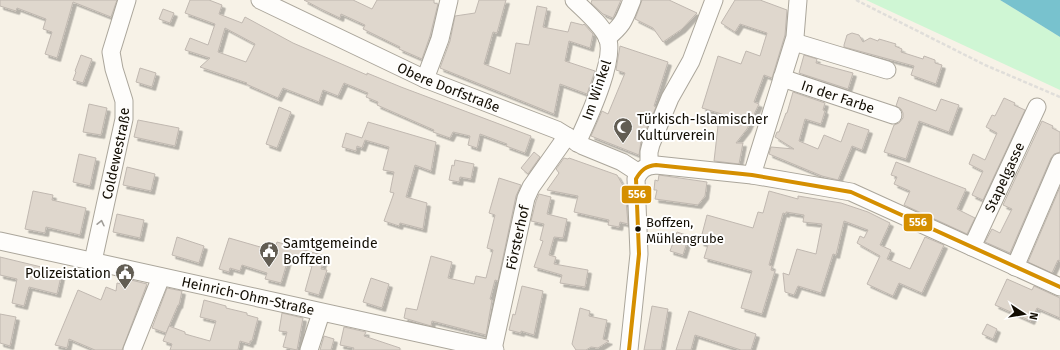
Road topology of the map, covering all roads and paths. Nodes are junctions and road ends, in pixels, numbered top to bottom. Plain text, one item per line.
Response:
1 (128, 0) edge
2 (261, 0) edge
3 (449, 0) edge
4 (574, 0) edge
5 (632, 0) edge
6 (714, 0) edge
7 (798, 0) edge
8 (856, 0) edge
9 (608, 38) junction
10 (794, 42) junction
11 (887, 70) dead end
12 (782, 78) junction
13 (425, 79) junction
14 (1060, 97) edge
15 (1037, 107) dead end
16 (893, 115) dead end
17 (572, 140) junction
18 (1060, 162) edge
19 (644, 169) junction
20 (752, 175) junction
21 (0, 241) edge
22 (972, 247) junction
23 (93, 261) junction
24 (1015, 266) junction
25 (161, 278) junction
26 (1060, 287) edge
27 (321, 312) junction
28 (132, 350) edge
29 (309, 350) edge
30 (494, 350) edge
31 (629, 350) edge

23 -> 1 street, Coldewestraße
2 - 13 street, Obere Dorfstraße
3 - 13 street
4 - 9 street
5 - 9 street
6 - 19 street
7 - 10 street, In der Farbe
8 - 14 path
9 - 17 street, Im Winkel
10 - 11 street
10 - 12 street, In der Farbe
12 - 16 street, In der Farbe
12 - 20 street, In der Farbe
13 - 17 street, Obere Dorfstraße
15 - 22 street, Stapelgasse
17 - 19 street, Obere Dorfstraße
17 - 30 street, Försterhof
18 - 24 street
19 - 20 street
19 - 31 street
20 - 22 street
21 - 23 street, Heinrich-Ohm-Straße
22 - 24 street
23 - 25 street, Heinrich-Ohm-Straße
24 - 26 street
25 - 27 street, Heinrich-Ohm-Straße
25 - 28 street
27 - 29 street
27 - 30 street, Heinrich-Ohm-Straße

